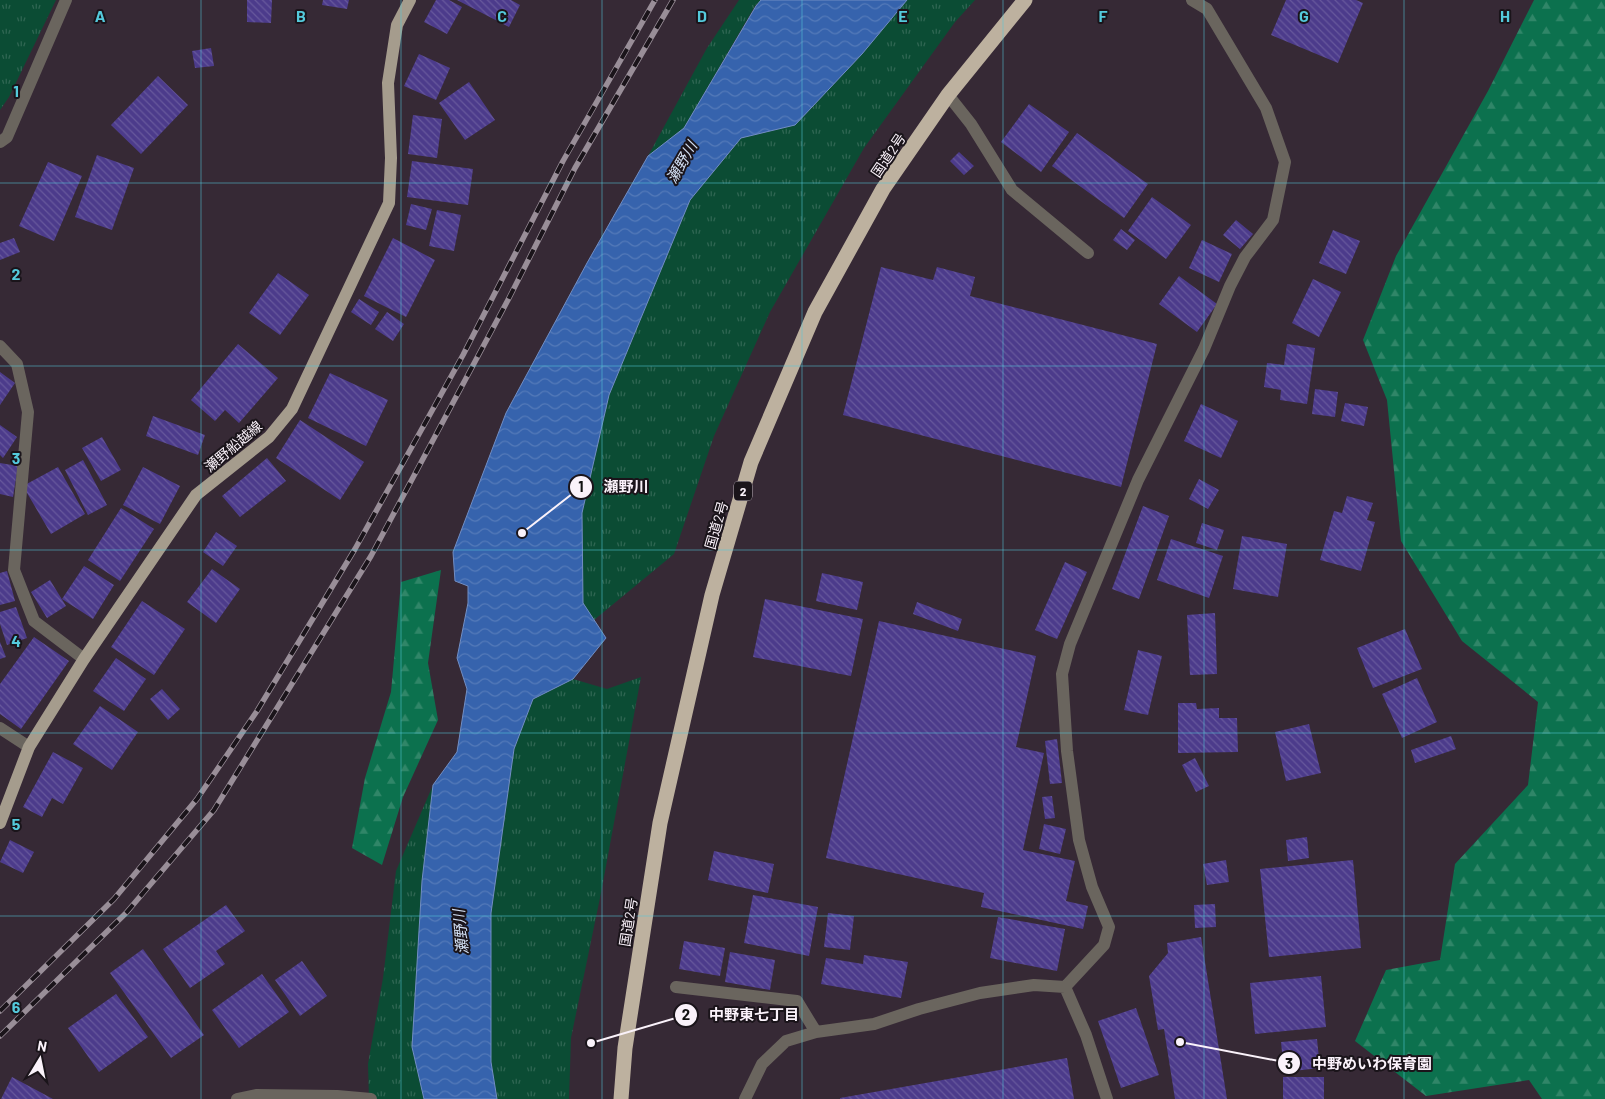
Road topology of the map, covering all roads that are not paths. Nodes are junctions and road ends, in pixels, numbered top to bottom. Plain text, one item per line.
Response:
1 (66, 0) edge
2 (410, 0) edge
3 (1026, 0) edge
4 (1192, 0) edge
5 (948, 95) junction
6 (0, 142) edge
7 (1088, 253) dead end
8 (0, 346) edge
9 (84, 659) junction
10 (0, 728) edge
11 (29, 747) junction
12 (0, 824) edge
13 (676, 987) dead end
14 (1065, 987) junction
15 (816, 1032) junction
16 (314, 1098) edge
17 (748, 1098) edge
18 (237, 1099) edge
19 (371, 1099) edge
20 (622, 1099) edge
21 (1107, 1099) edge

1 - 6 street
2 - 9 main road, 瀬野船越線
3 - 5 highway, 国道2号 / 2
4 - 14 street
5 - 7 street
5 - 20 highway, 国道2号 / 2
8 - 9 street
9 - 11 main road, 瀬野船越線
10 - 11 street
11 - 12 main road, 瀬野船越線
13 - 15 street
14 - 15 street
14 - 21 street
15 - 17 street
16 - 18 street
16 - 19 street

